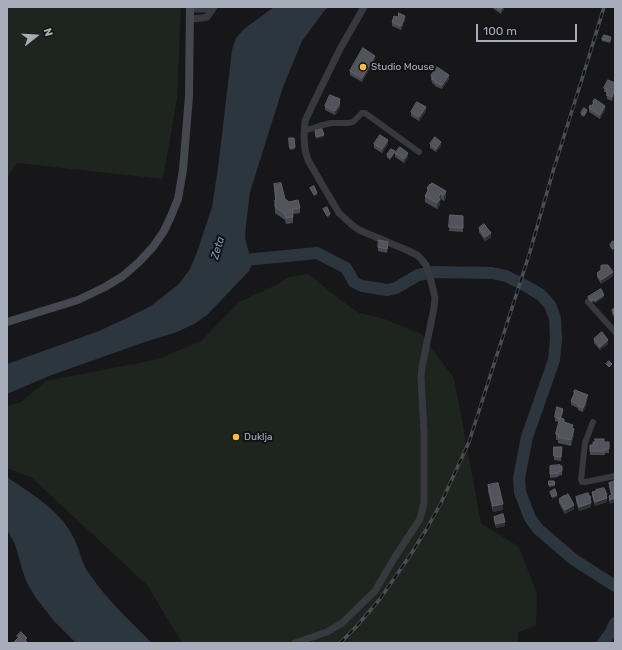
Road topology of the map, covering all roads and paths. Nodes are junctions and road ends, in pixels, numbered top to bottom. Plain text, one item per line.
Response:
1 (364, 7) edge
2 (193, 8) edge
3 (212, 9) edge
4 (194, 19) junction
5 (304, 131) junction
6 (419, 152) dead end
7 (588, 302) dead end
8 (7, 322) edge
9 (615, 332) edge
10 (593, 422) dead end
11 (615, 476) edge
12 (295, 643) edge

1 - 5 street
2 - 3 street
2 - 4 main road
3 - 4 street
4 - 8 main road
5 - 6 street
5 - 12 street
7 - 9 street
10 - 11 street

